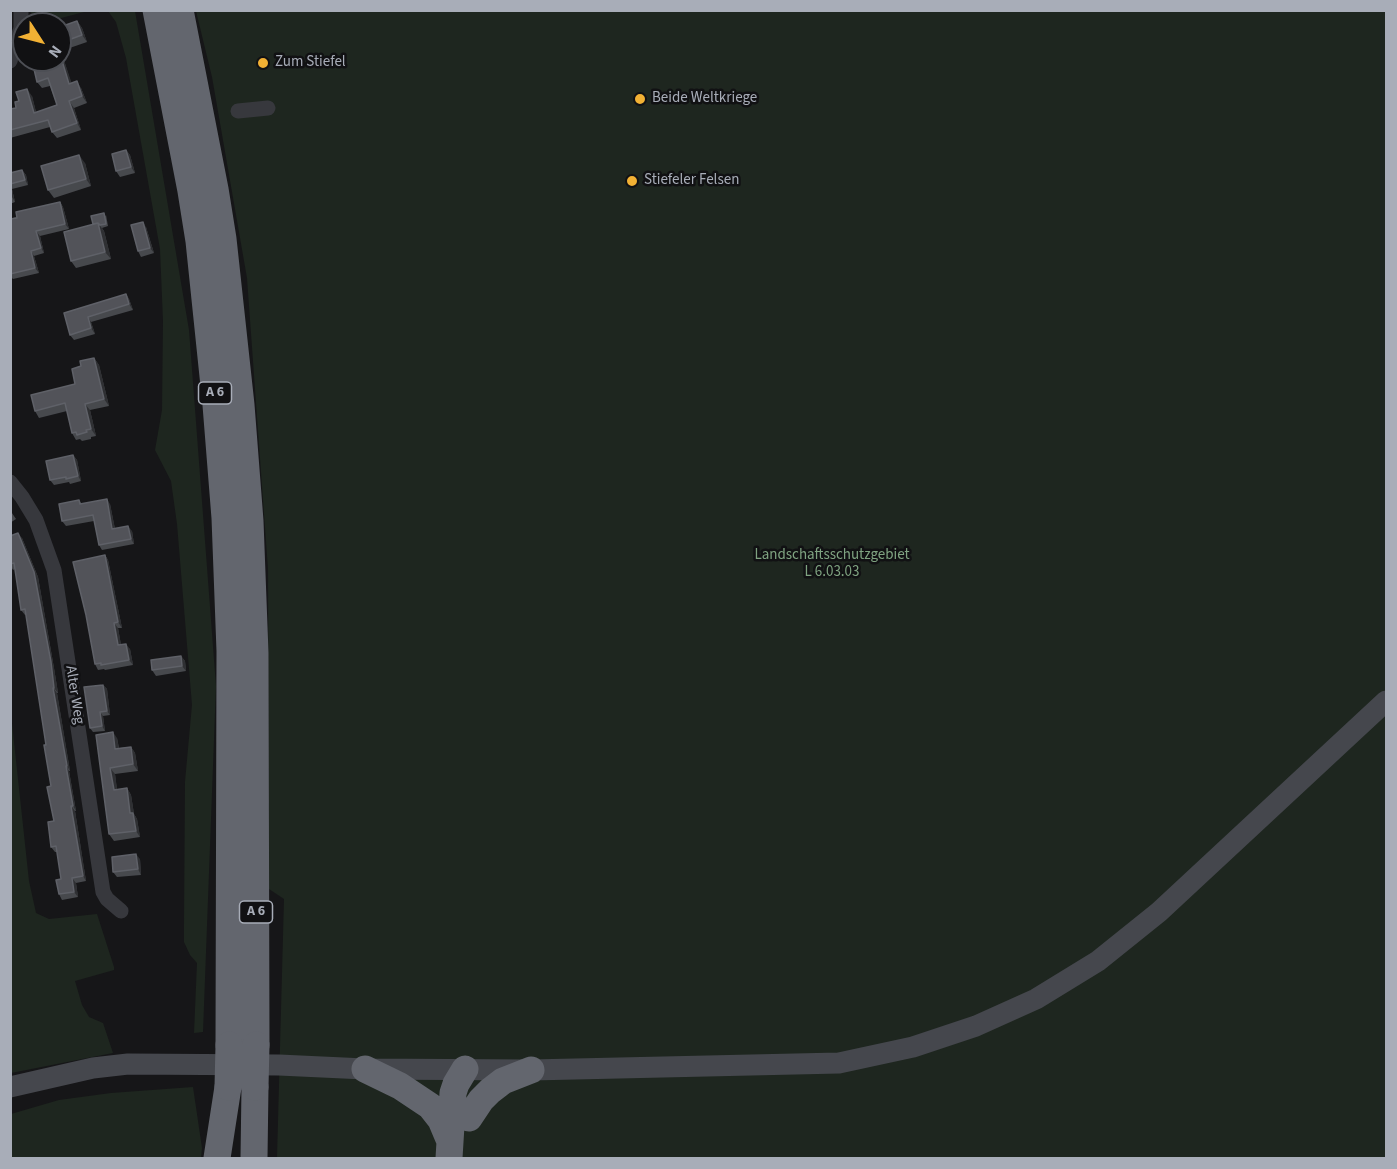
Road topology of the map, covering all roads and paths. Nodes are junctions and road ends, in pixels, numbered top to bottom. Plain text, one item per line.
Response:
1 (21, 10) edge
2 (156, 10) edge
3 (180, 10) edge
4 (10, 61) edge
5 (268, 108) dead end
6 (238, 111) dead end
7 (10, 482) edge
8 (1386, 701) edge
9 (121, 911) dead end
10 (181, 1065) junction
11 (365, 1069) junction
12 (465, 1069) junction
13 (531, 1070) junction
14 (10, 1087) edge
15 (241, 1087) junction
16 (10, 1098) edge
17 (469, 1118) junction
18 (454, 1152) edge
19 (217, 1158) edge
20 (227, 1158) edge
21 (254, 1158) edge

1 - 4 street
2 - 15 highway, A 6, bridge
3 - 15 highway, A 6, bridge
5 - 6 street
7 - 9 street, Alter Weg
8 - 13 main road
10 - 11 main road
10 - 14 main road
10 - 16 main road
11 - 12 main road
11 - 18 highway
12 - 13 main road
12 - 17 highway
12 - 18 highway
13 - 17 highway
15 - 19 highway
15 - 20 highway, A 6
15 - 21 highway, A 6
17 - 18 highway

